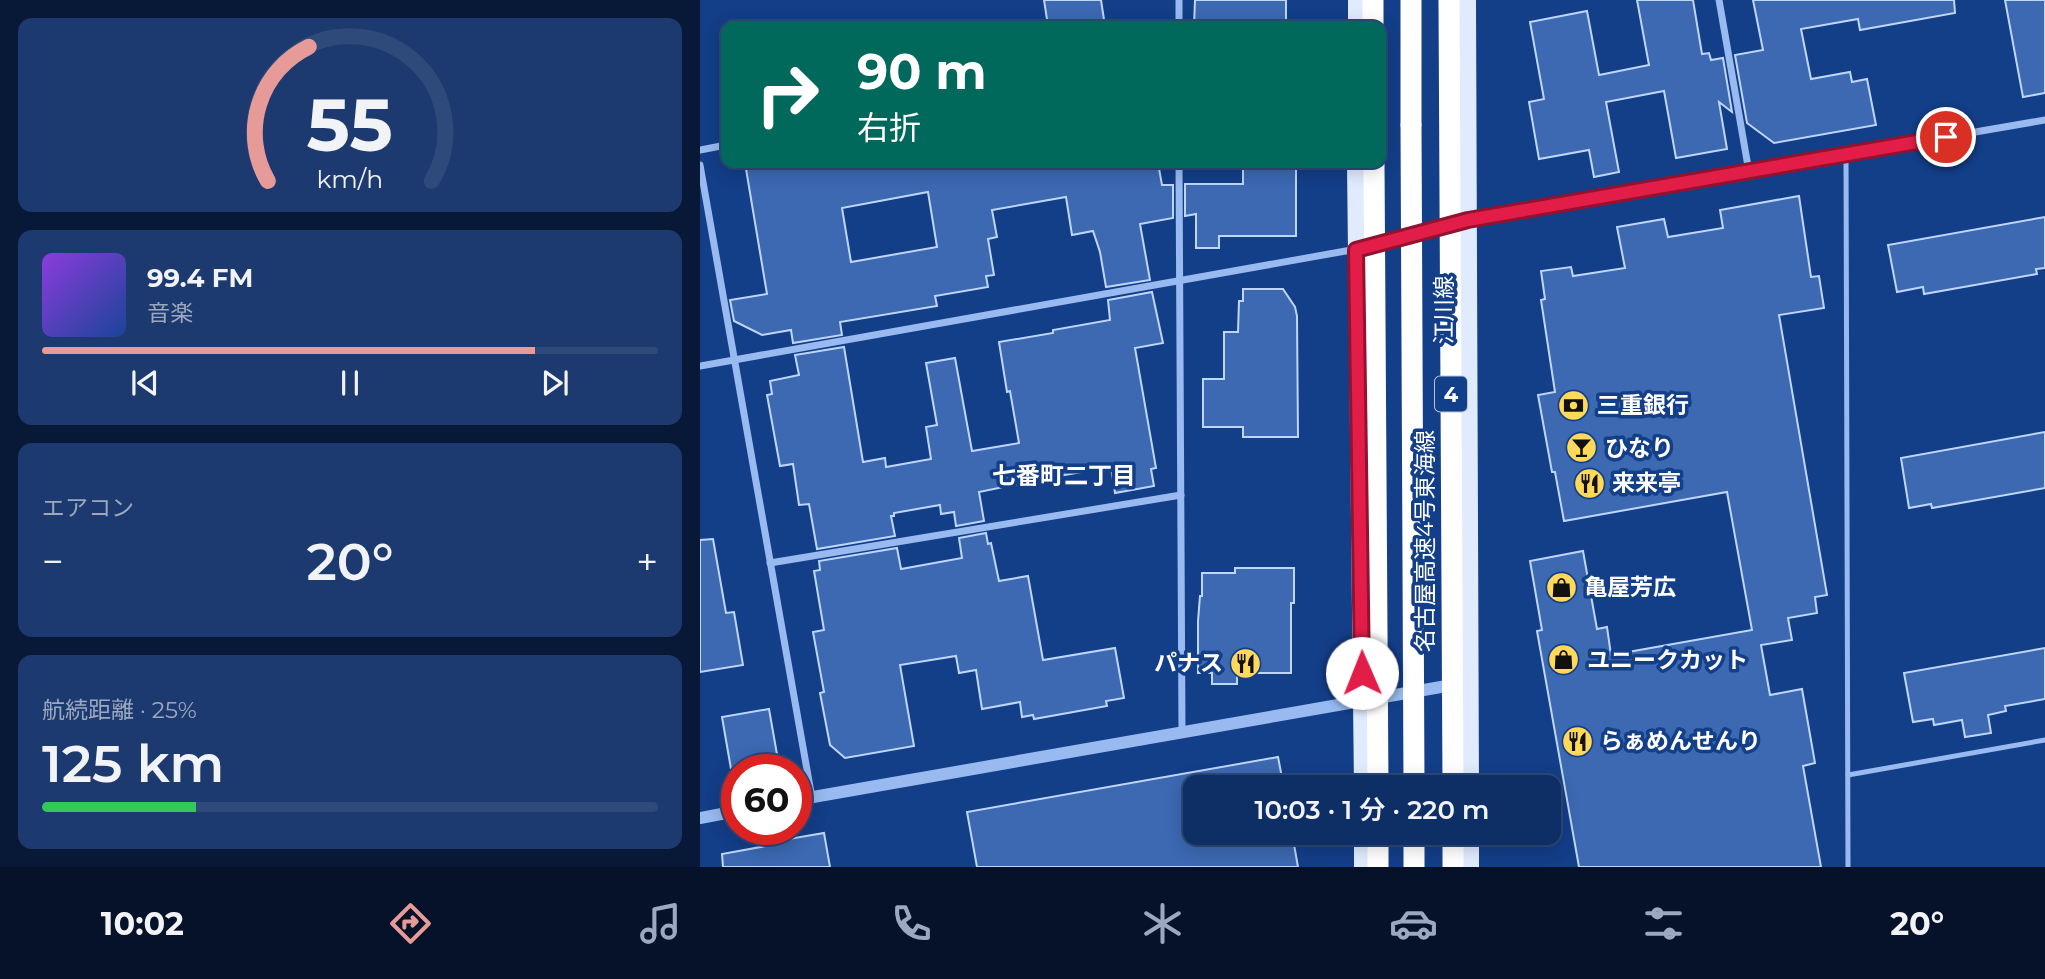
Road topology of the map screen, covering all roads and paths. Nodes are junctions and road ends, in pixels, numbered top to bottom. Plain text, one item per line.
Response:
1 (1179, 0) edge
2 (1357, 0) edge
3 (1373, 0) edge
4 (1411, 0) edge
5 (1448, 0) edge
6 (1467, 0) edge
7 (1719, 0) edge
8 (1179, 21) edge
9 (1357, 21) edge
10 (1373, 21) edge
11 (2045, 120) edge
12 (721, 146) edge
13 (700, 150) edge
14 (1846, 155) junction
15 (700, 165) edge
16 (1179, 168) edge
17 (1356, 168) edge
18 (1374, 168) edge
19 (1749, 172) junction
20 (1468, 220) junction
21 (1356, 250) junction
22 (1180, 281) junction
23 (734, 360) junction
24 (700, 366) edge
25 (1181, 495) junction
26 (770, 563) junction
27 (1470, 682) junction
28 (1362, 699) junction
29 (1182, 731) junction
30 (2045, 740) edge
31 (804, 754) edge
32 (1363, 775) edge
33 (1378, 775) edge
34 (1414, 775) edge
35 (1453, 775) edge
36 (1470, 775) edge
37 (1848, 775) junction
38 (812, 798) edge
39 (721, 814) edge
40 (700, 818) edge
41 (1363, 845) edge
42 (1378, 845) edge
43 (1414, 845) edge
44 (1453, 845) edge
45 (1470, 845) edge
46 (1363, 867) edge
47 (1378, 867) edge
48 (1414, 867) edge
49 (1453, 867) edge
50 (1470, 867) edge
51 (1848, 867) edge

1 - 8 street
2 - 9 main road
3 - 10 highway
4 - 34 highway, bridge
5 - 35 highway, 名古屋高速4号東海線 / 4, bridge
6 - 20 main road, 江川線
7 - 19 street
11 - 14 street
12 - 13 street
14 - 19 street
14 - 37 lane
15 - 23 street
16 - 22 street
17 - 21 main road
18 - 33 highway, bridge
19 - 20 street
20 - 21 street
20 - 27 main road, 江川線
21 - 22 street
21 - 28 main road
22 - 23 street
22 - 25 street
23 - 24 street
23 - 26 street
25 - 26 street
25 - 29 street
26 - 31 street
27 - 28 street
27 - 36 main road, 江川線
28 - 29 street
28 - 32 main road
29 - 38 street
30 - 37 lane
37 - 51 lane
39 - 40 street
41 - 46 main road
42 - 47 highway
43 - 48 highway
44 - 49 highway
45 - 50 main road

